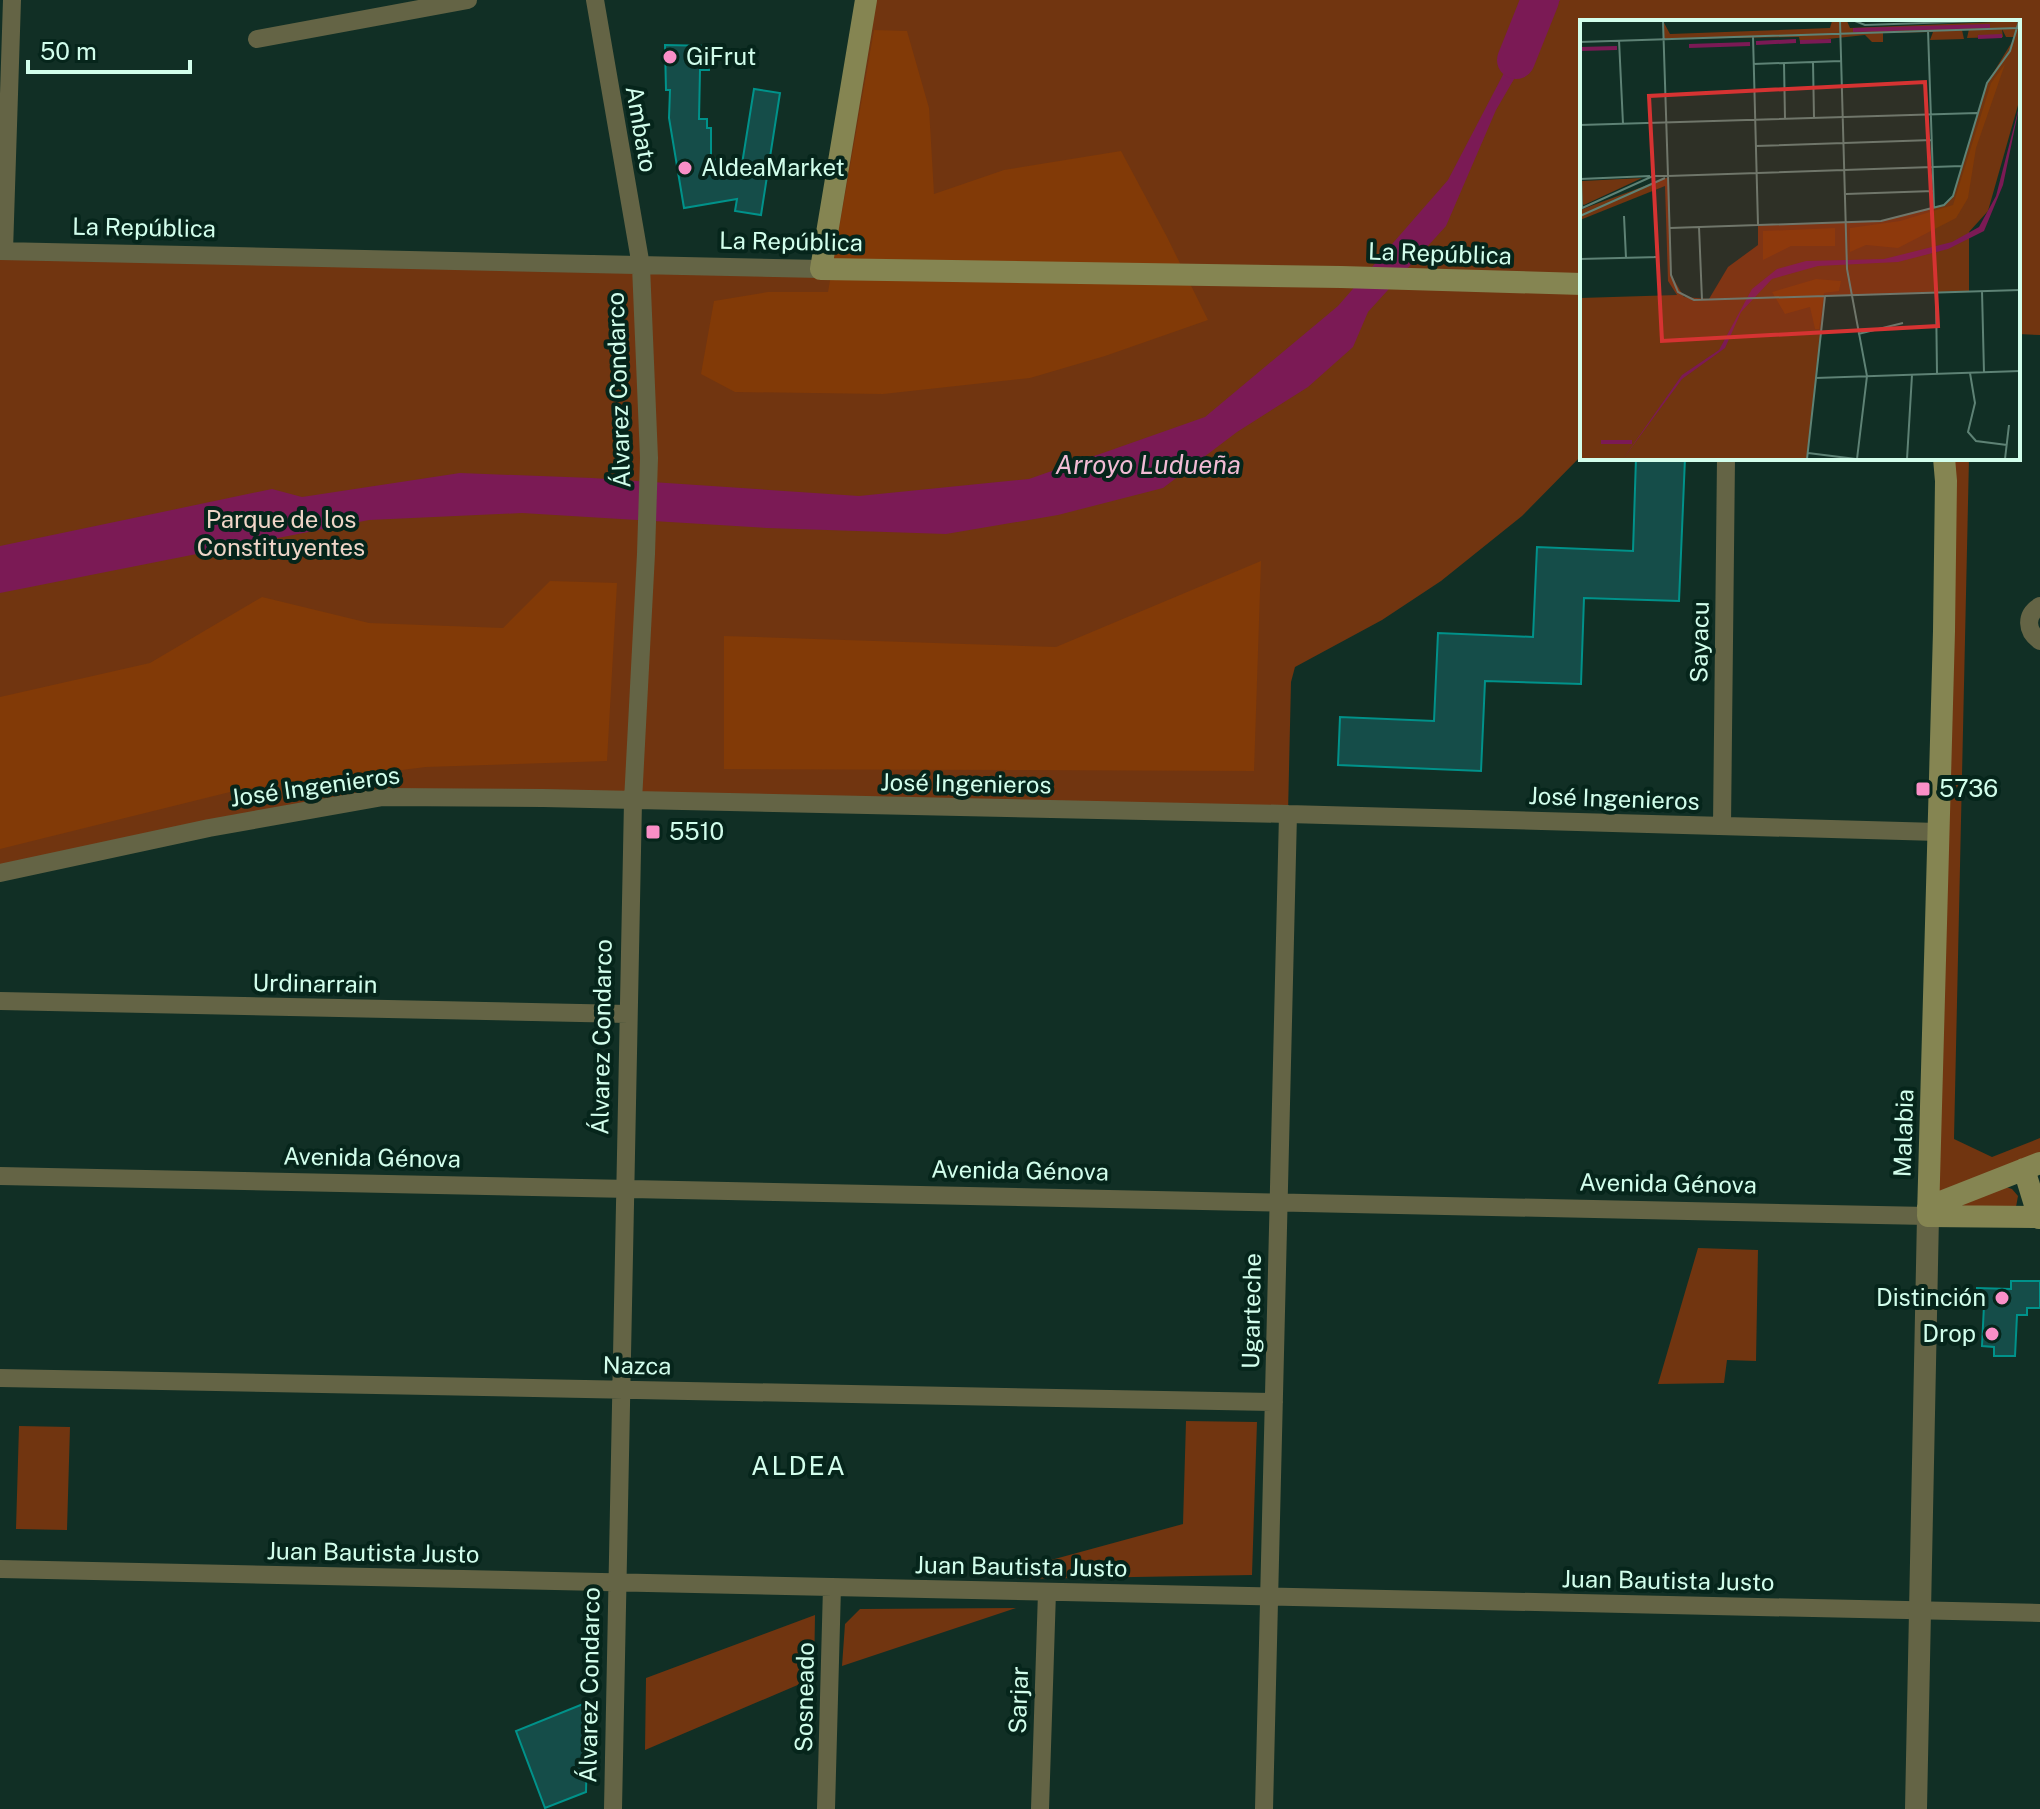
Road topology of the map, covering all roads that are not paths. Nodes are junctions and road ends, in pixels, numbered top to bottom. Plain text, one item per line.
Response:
1 (12, 0) edge
2 (468, 0) edge
3 (595, 0) edge
4 (866, 0) edge
5 (257, 39) dead end
6 (2, 251) edge
7 (641, 266) junction
8 (821, 269) junction
9 (1580, 284) edge
10 (1726, 460) edge
11 (1944, 460) edge
12 (2040, 606) edge
13 (2040, 641) edge
14 (633, 801) junction
15 (1288, 814) junction
16 (1722, 826) junction
17 (1938, 832) junction
18 (0, 873) edge
19 (0, 1001) edge
20 (628, 1014) junction
21 (2032, 1166) edge
22 (0, 1176) edge
23 (625, 1189) junction
24 (1278, 1202) junction
25 (1928, 1211) junction
26 (2040, 1218) edge
27 (0, 1378) edge
28 (621, 1390) junction
29 (1274, 1402) junction
30 (0, 1569) edge
31 (618, 1582) junction
32 (832, 1587) junction
33 (1047, 1592) junction
34 (1269, 1596) junction
35 (1920, 1611) junction
36 (2040, 1613) edge
37 (613, 1809) edge
38 (826, 1809) edge
39 (1040, 1809) edge
40 (1264, 1809) edge
41 (1916, 1809) edge

1 - 6 street
2 - 5 street
3 - 7 street, Ambato
4 - 8 main road
6 - 7 street, La República
7 - 8 street, La República
7 - 14 street, Álvarez Condarco
8 - 9 main road, La República
10 - 16 street, Sayacu
11 - 17 main road, Malabia
12 - 13 street
14 - 15 street, José Ingenieros
14 - 18 street, José Ingenieros
14 - 20 street, Álvarez Condarco
15 - 16 street, José Ingenieros
15 - 24 street, Ugarteche
16 - 17 street, José Ingenieros
17 - 25 main road, Malabia
19 - 20 street, Urdinarrain
20 - 23 street, Álvarez Condarco
21 - 25 main road
21 - 26 main road, Avenida Génova
22 - 23 street, Avenida Génova
23 - 24 street, Avenida Génova
23 - 28 street, Álvarez Condarco
24 - 25 street, Avenida Génova
24 - 29 street, Ugarteche
25 - 26 main road, Avenida Génova
25 - 35 street, Malabia
27 - 28 street, Nazca
28 - 29 street, Nazca
28 - 31 street, Álvarez Condarco
29 - 34 street, Ugarteche
30 - 31 street, Juan Bautista Justo
31 - 32 street, Juan Bautista Justo
31 - 37 street, Álvarez Condarco
32 - 33 street, Juan Bautista Justo
32 - 38 street, Sosneado
33 - 34 street, Juan Bautista Justo
33 - 39 street, Sarjar
34 - 35 street, Juan Bautista Justo
34 - 40 street, Ugarteche
35 - 36 street, Juan Bautista Justo
35 - 41 street, Malabia

